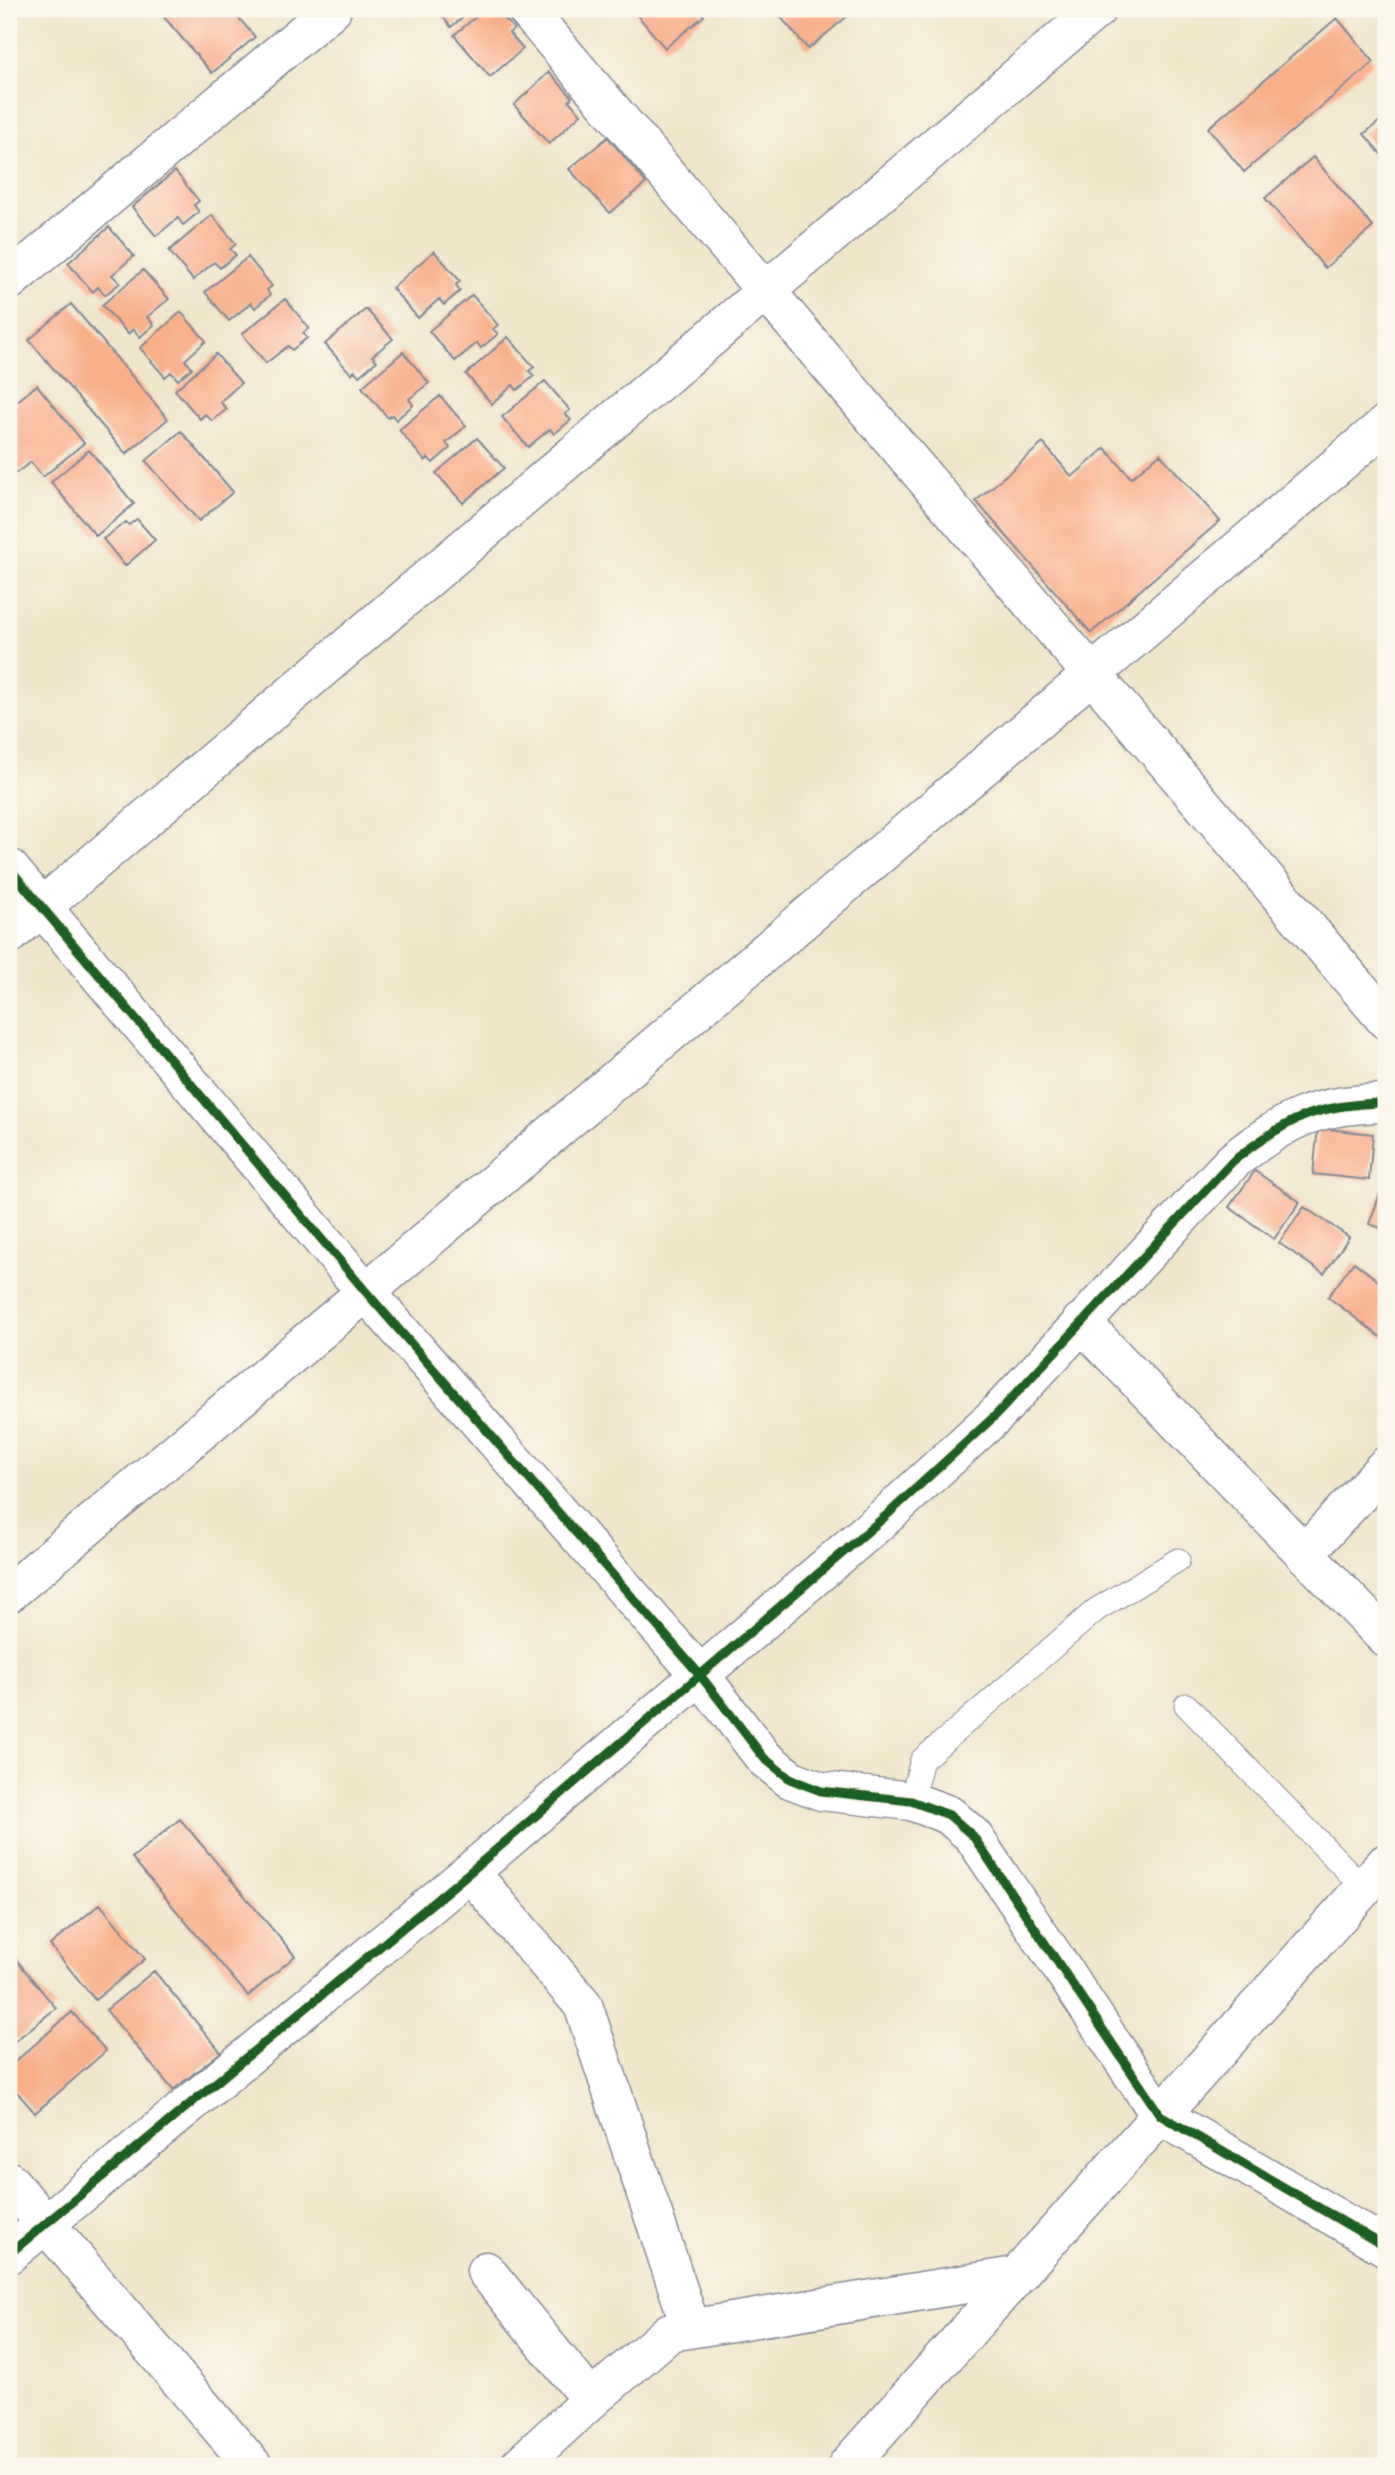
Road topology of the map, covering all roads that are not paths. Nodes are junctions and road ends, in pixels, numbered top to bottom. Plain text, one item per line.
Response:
1 (332, 9) edge
2 (526, 9) edge
3 (1097, 9) edge
4 (9, 281) edge
5 (767, 290) junction
6 (1386, 424) edge
7 (1090, 674) junction
8 (9, 869) edge
9 (42, 907) junction
10 (9, 935) edge
11 (1386, 1020) edge
12 (1386, 1103) edge
13 (366, 1292) junction
14 (1081, 1322) junction
15 (1386, 1466) edge
16 (1304, 1554) junction
17 (1178, 1560) dead end
18 (9, 1593) edge
19 (1386, 1638) edge
20 (700, 1675) junction
21 (1186, 1704) dead end
22 (911, 1801) junction
23 (470, 1872) junction
24 (1375, 1875) edge
25 (1160, 2115) junction
26 (9, 2181) edge
27 (45, 2223) junction
28 (1386, 2248) edge
29 (9, 2254) edge
30 (485, 2271) dead end
31 (1015, 2276) junction
32 (691, 2328) junction
33 (591, 2400) junction
34 (253, 2466) edge
35 (519, 2466) edge
36 (846, 2466) edge

1 - 4 street
2 - 5 street
3 - 5 street
5 - 7 street
5 - 9 street
6 - 7 street
7 - 11 street
7 - 13 street
8 - 9 street
9 - 10 street
9 - 13 street
12 - 14 street
13 - 18 street
13 - 20 street
14 - 16 street
14 - 20 street
15 - 16 street
16 - 19 street
17 - 22 lane
20 - 22 street
20 - 23 street
21 - 24 lane
22 - 25 street
23 - 27 street
23 - 32 street
24 - 25 street
25 - 28 street
25 - 31 street
26 - 27 street
27 - 29 street
27 - 34 street
30 - 33 street
31 - 32 street
31 - 36 street
32 - 33 street
33 - 35 street

